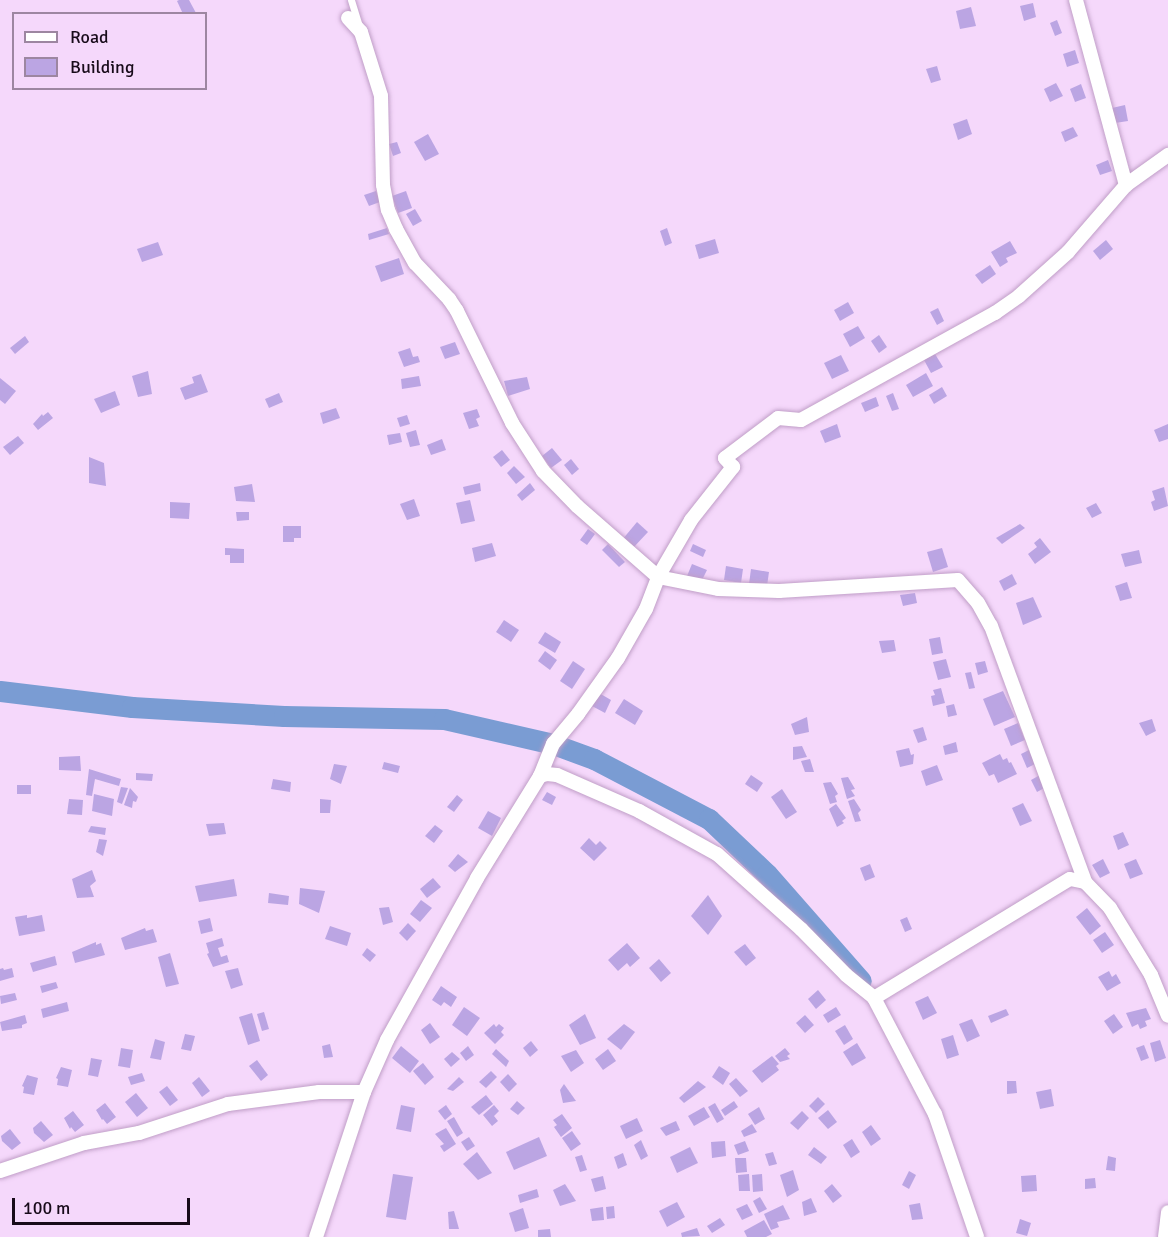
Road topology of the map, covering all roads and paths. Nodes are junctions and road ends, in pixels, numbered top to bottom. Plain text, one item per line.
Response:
1 (351, 0) edge
2 (1076, 0) edge
3 (348, 18) dead end
4 (361, 32) junction
5 (1168, 155) edge
6 (1126, 185) junction
7 (658, 578) junction
8 (540, 777) junction
9 (1085, 882) junction
10 (874, 998) junction
11 (1168, 1016) edge
12 (364, 1092) junction
13 (0, 1171) edge
14 (1168, 1212) edge
15 (972, 1234) edge
16 (316, 1237) edge
17 (1165, 1237) edge

1 - 4 lane
2 - 6 street
3 - 4 street
4 - 7 street
5 - 6 street
6 - 7 street
7 - 8 street
7 - 9 street
8 - 10 street
8 - 12 street
9 - 10 street
9 - 11 street
10 - 15 street
12 - 13 street
12 - 16 street
14 - 17 street

